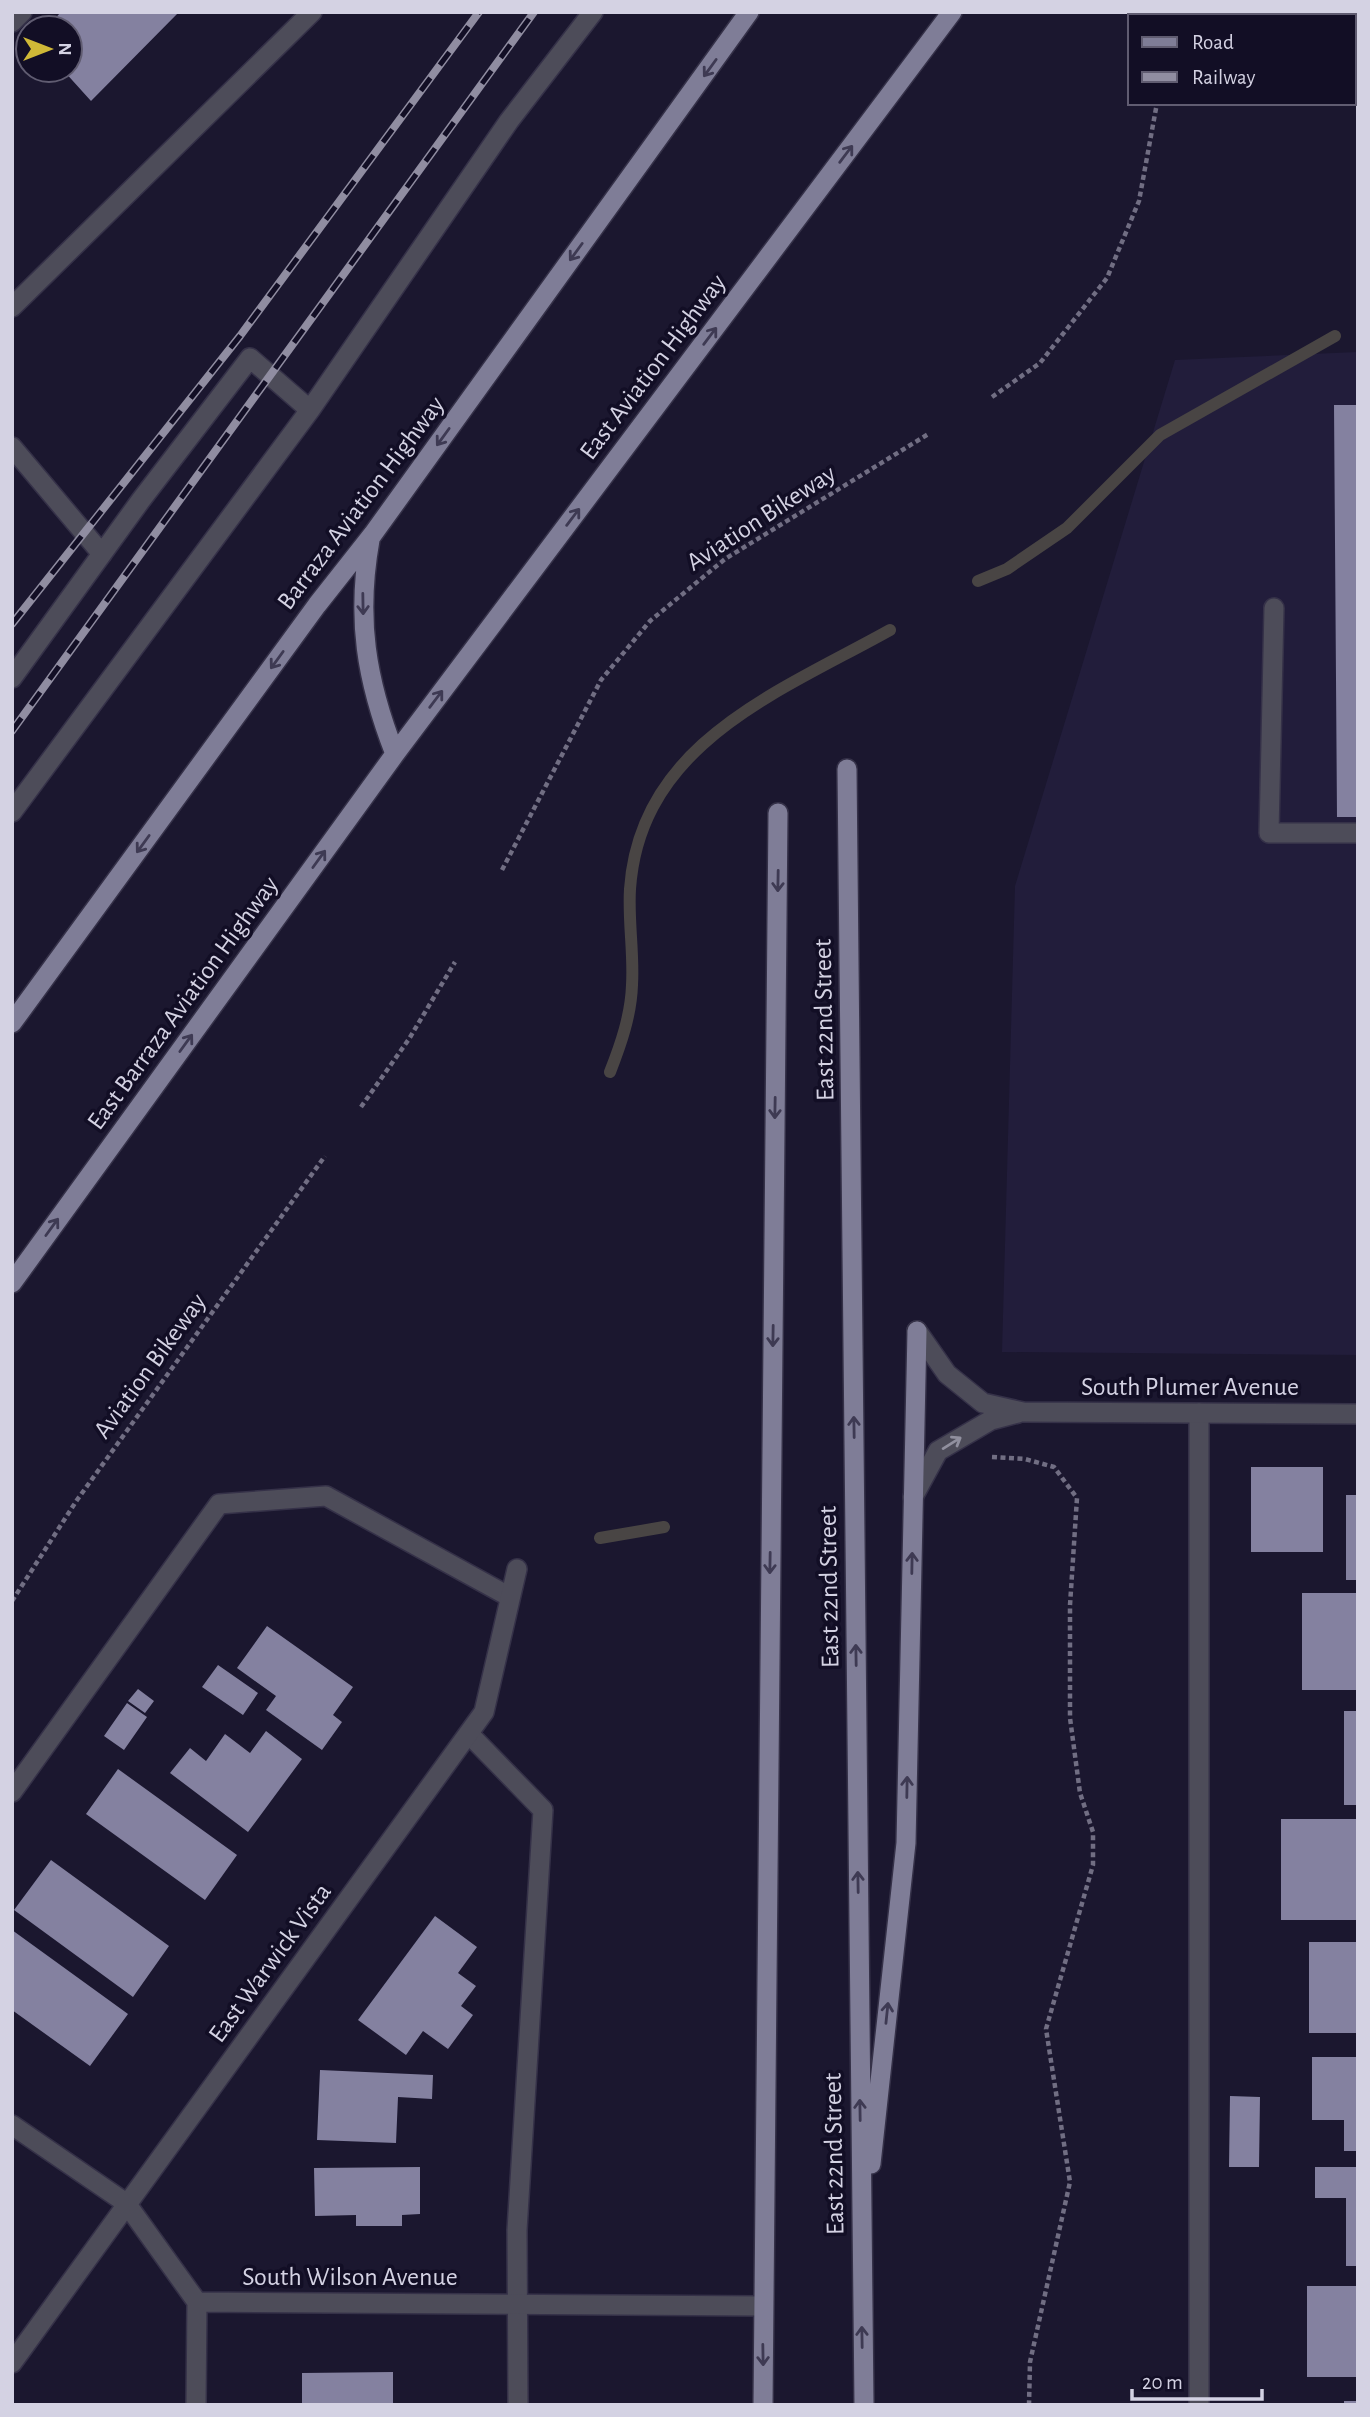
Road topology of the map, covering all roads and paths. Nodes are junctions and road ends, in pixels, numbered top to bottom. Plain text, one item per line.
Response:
1 (22, 12) edge
2 (312, 12) edge
3 (593, 12) edge
4 (750, 12) edge
5 (952, 12) edge
6 (12, 22) edge
7 (1157, 105) edge
8 (12, 307) edge
9 (992, 397) dead end
10 (310, 410) junction
11 (930, 433) dead end
12 (12, 447) edge
13 (371, 537) junction
14 (102, 554) junction
15 (1275, 608) dead end
16 (12, 678) edge
17 (395, 754) junction
18 (847, 769) dead end
19 (12, 812) edge
20 (778, 813) dead end
21 (1358, 833) edge
22 (502, 870) dead end
23 (455, 962) dead end
24 (12, 1023) edge
25 (361, 1107) dead end
26 (325, 1156) dead end
27 (12, 1283) edge
28 (917, 1331) joint
29 (1023, 1412) junction
30 (1199, 1413) junction
31 (1358, 1414) edge
32 (989, 1457) dead end
33 (913, 1497) junction
34 (517, 1569) dead end
35 (510, 1597) junction
36 (12, 1601) edge
37 (469, 1734) junction
38 (12, 1791) edge
39 (12, 2126) edge
40 (126, 2203) junction
41 (861, 2252) junction
42 (197, 2302) junction
43 (518, 2304) junction
44 (762, 2306) junction
45 (12, 2363) edge
46 (196, 2405) edge
47 (518, 2405) edge
48 (763, 2405) edge
49 (863, 2405) edge
50 (1029, 2405) edge
51 (1199, 2405) edge

1 - 6 street
2 - 8 street
3 - 10 street
4 -> 13 main road, Barraza Aviation Highway
17 -> 5 main road, East Aviation Highway
7 - 9 path
10 - 14 street
10 - 19 street
11 - 22 path, Aviation Bikeway
12 - 14 street
13 -> 17 main road
13 -> 24 main road, Barraza Aviation Highway
14 - 16 street
15 - 21 street
27 -> 17 main road, East Barraza Aviation Highway
41 -> 18 main road, East 22nd Street
20 -> 44 main road, East 22nd Street
23 - 25 path
26 - 36 path, Aviation Bikeway
28 - 29 street, South Plumer Avenue
28 - 33 main road
29 - 30 street, South Plumer Avenue
33 -> 29 street, South Plumer Avenue
30 - 31 street, South Plumer Avenue
30 - 51 street
32 - 50 path
41 -> 33 main road
34 - 35 street, East Warwick Vista
35 - 37 street, East Warwick Vista
35 - 38 street
37 - 40 street, East Warwick Vista
37 - 43 street
39 - 40 street
40 - 42 street
40 - 45 street, East Warwick Vista
49 -> 41 main road, East 22nd Street
42 - 43 street, South Wilson Avenue
42 - 46 street
43 - 44 street, South Wilson Avenue
43 - 47 street
44 -> 48 main road, East 22nd Street

